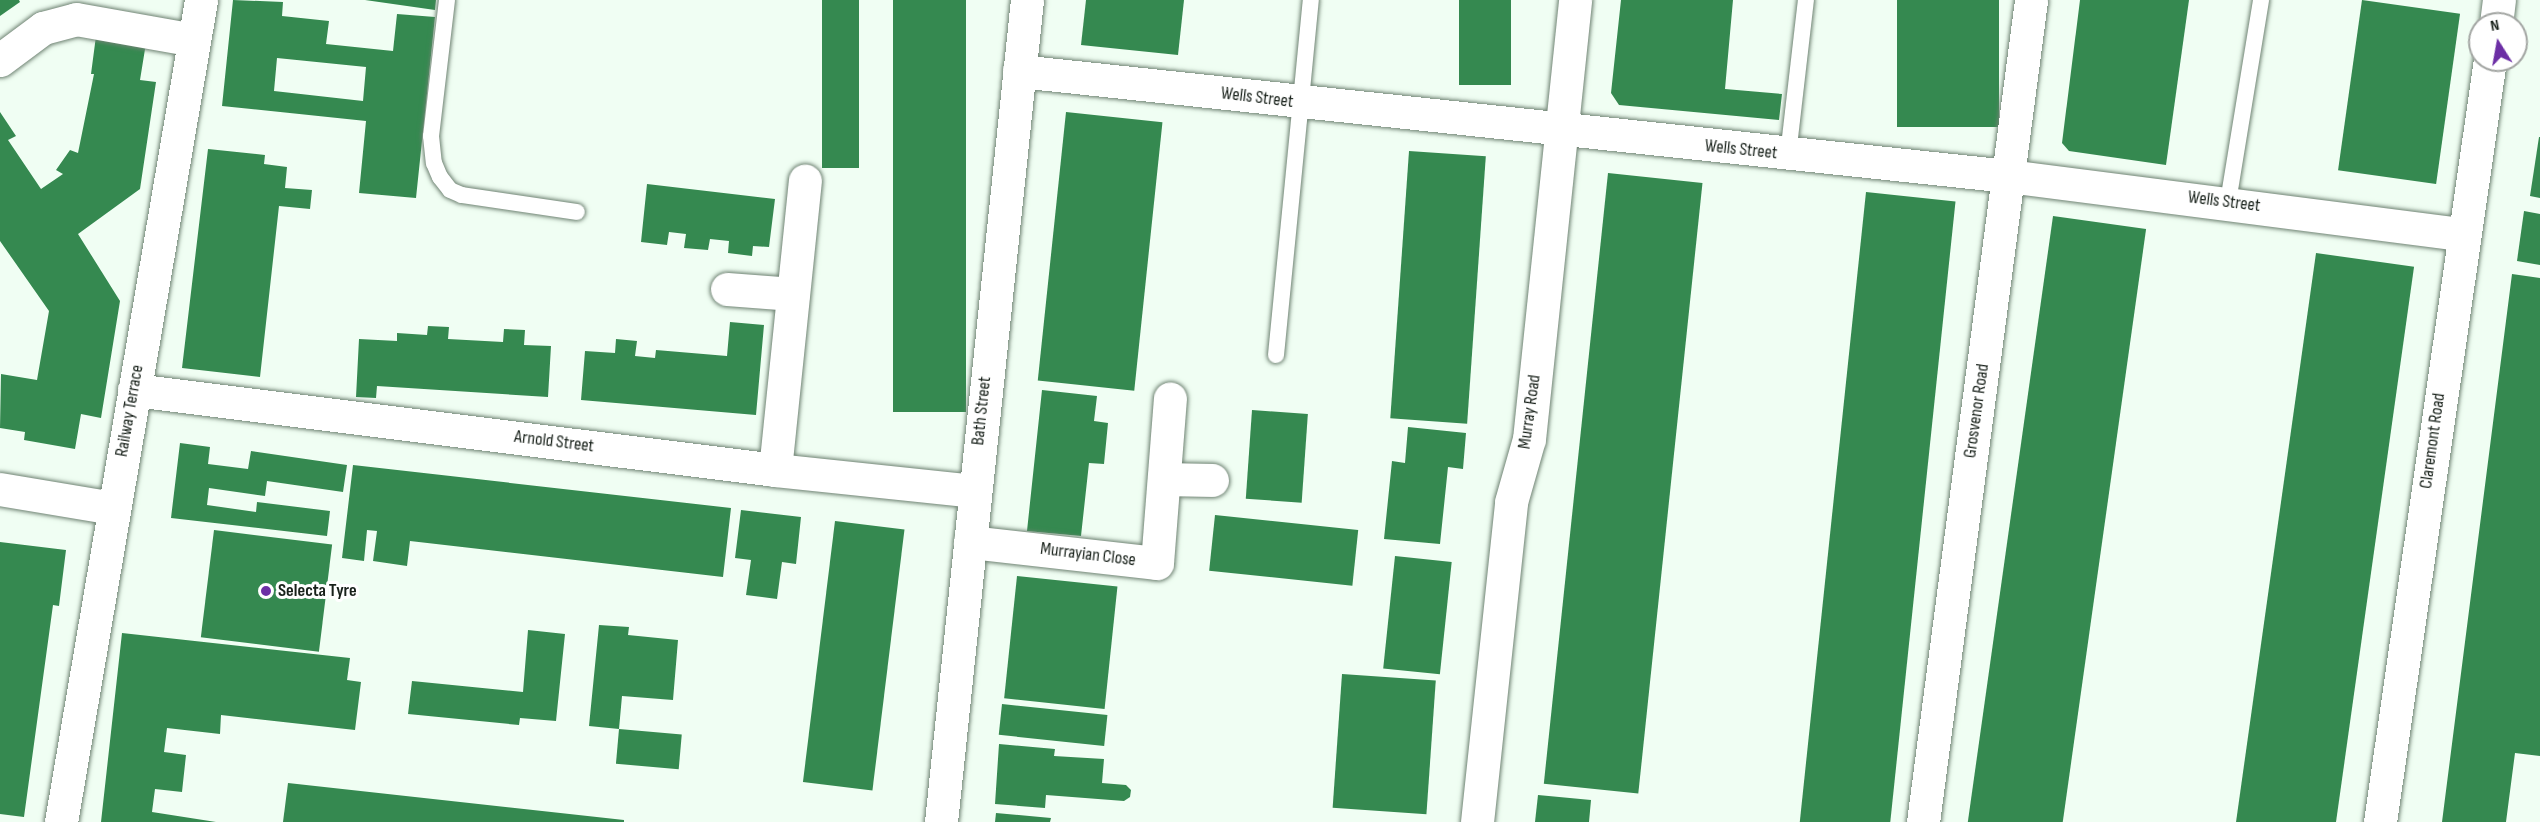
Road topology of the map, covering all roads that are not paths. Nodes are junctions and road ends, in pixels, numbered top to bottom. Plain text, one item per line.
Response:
1 (201, 0) edge
2 (447, 0) edge
3 (1026, 0) edge
4 (1311, 0) edge
5 (1575, 0) edge
6 (1806, 0) edge
7 (2031, 0) edge
8 (2261, 0) edge
9 (194, 40) junction
10 (0, 60) edge
11 (1019, 71) junction
12 (2488, 72) edge
13 (1303, 103) junction
14 (1563, 131) junction
15 (1788, 155) junction
16 (2008, 176) junction
17 (805, 181) dead end
18 (2228, 202) junction
19 (577, 212) dead end
20 (2462, 234) junction
21 (727, 289) dead end
22 (794, 294) junction
23 (1276, 355) dead end
24 (134, 390) junction
25 (1170, 399) dead end
26 (775, 470) junction
27 (1164, 479) junction
28 (1212, 480) dead end
29 (0, 489) edge
30 (974, 490) junction
31 (113, 508) junction
32 (970, 542) junction
33 (61, 822) edge
34 (941, 822) edge
35 (1477, 822) edge
36 (1923, 822) edge
37 (2380, 822) edge

1 - 9 street, Railway Terrace
2 - 19 lane
3 - 11 street, Bath Street
4 - 13 lane
5 - 14 street, Murray Road
6 - 15 lane
7 - 16 street, Grosvenor Road
8 - 18 lane
9 - 10 street
9 - 24 street, Railway Terrace
11 - 13 street, Wells Street
11 - 30 street, Bath Street
12 - 20 street, Claremont Road
13 - 14 street, Wells Street
13 - 23 lane
14 - 15 street, Wells Street
14 - 35 street, Murray Road
15 - 16 street, Wells Street
16 - 18 street, Wells Street
16 - 36 street, Grosvenor Road
17 - 22 street
18 - 20 street, Wells Street
20 - 37 street, Claremont Road
21 - 22 street
22 - 26 street
24 - 26 street, Arnold Street
24 - 31 street, Railway Terrace
25 - 27 street, Murrayian Close
26 - 30 street, Arnold Street
27 - 28 street
27 - 32 street, Murrayian Close
29 - 31 street
30 - 32 street, Bath Street
31 - 33 street, Railway Terrace
32 - 34 street, Bath Street

